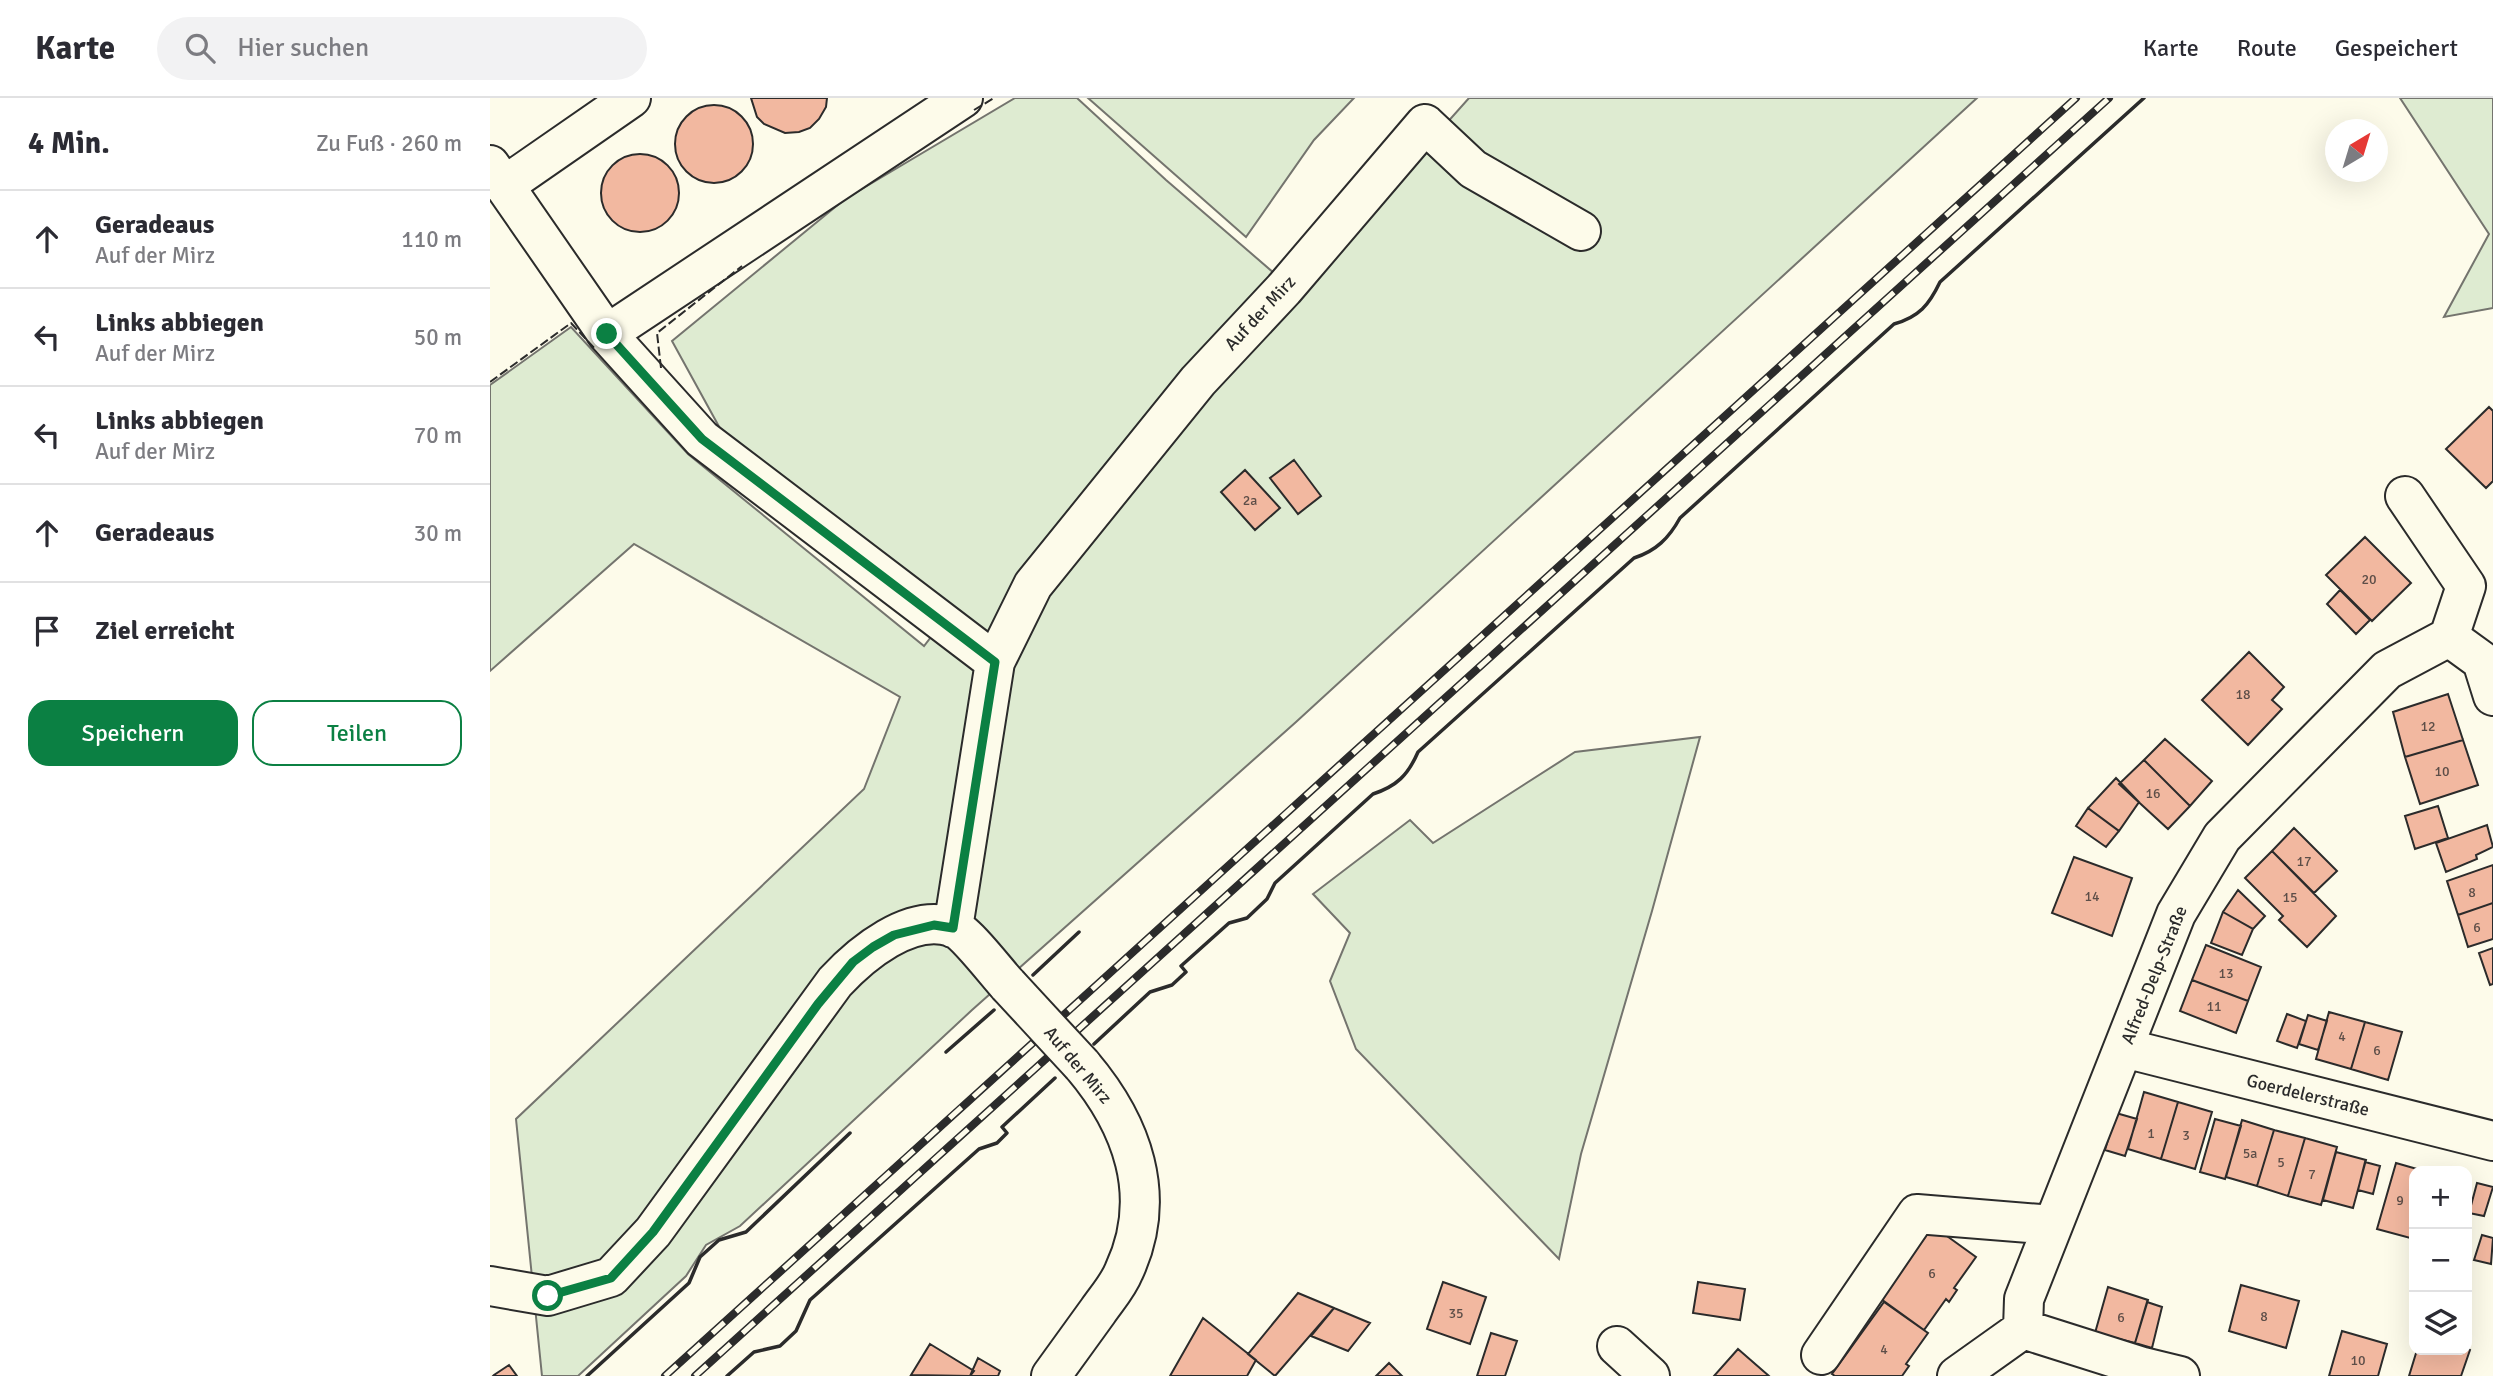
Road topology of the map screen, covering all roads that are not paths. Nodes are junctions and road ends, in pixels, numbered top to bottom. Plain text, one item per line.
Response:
1 (631, 98) edge
2 (963, 98) edge
3 (918, 109) edge
4 (497, 175) edge
5 (1581, 231) dead end
6 (607, 334) junction
7 (2405, 496) dead end
8 (2449, 637) junction
9 (995, 662) junction
10 (2493, 696) edge
11 (953, 928) junction
12 (2124, 1048) junction
13 (2493, 1141) edge
14 (2053, 1225) junction
15 (490, 1286) edge
16 (2023, 1329) junction
17 (1617, 1346) dead end
18 (1821, 1355) dead end
19 (1051, 1376) edge
20 (1650, 1376) edge
21 (1957, 1376) edge
22 (2180, 1376) edge

1 - 4 street
2 - 3 street
3 - 6 street
4 - 6 street
5 - 9 street, Auf der Mirz
6 - 9 street
7 - 8 street
8 - 10 street
8 - 12 street, Alfred-Delp-Straße
9 - 11 street, Auf der Mirz
11 - 15 street
11 - 19 street, Auf der Mirz, bridge
12 - 13 street, Goerdelerstraße
12 - 14 street, Alfred-Delp-Straße
14 - 16 street, Alfred-Delp-Straße
14 - 18 street
16 - 21 street
16 - 22 street
17 - 20 street

